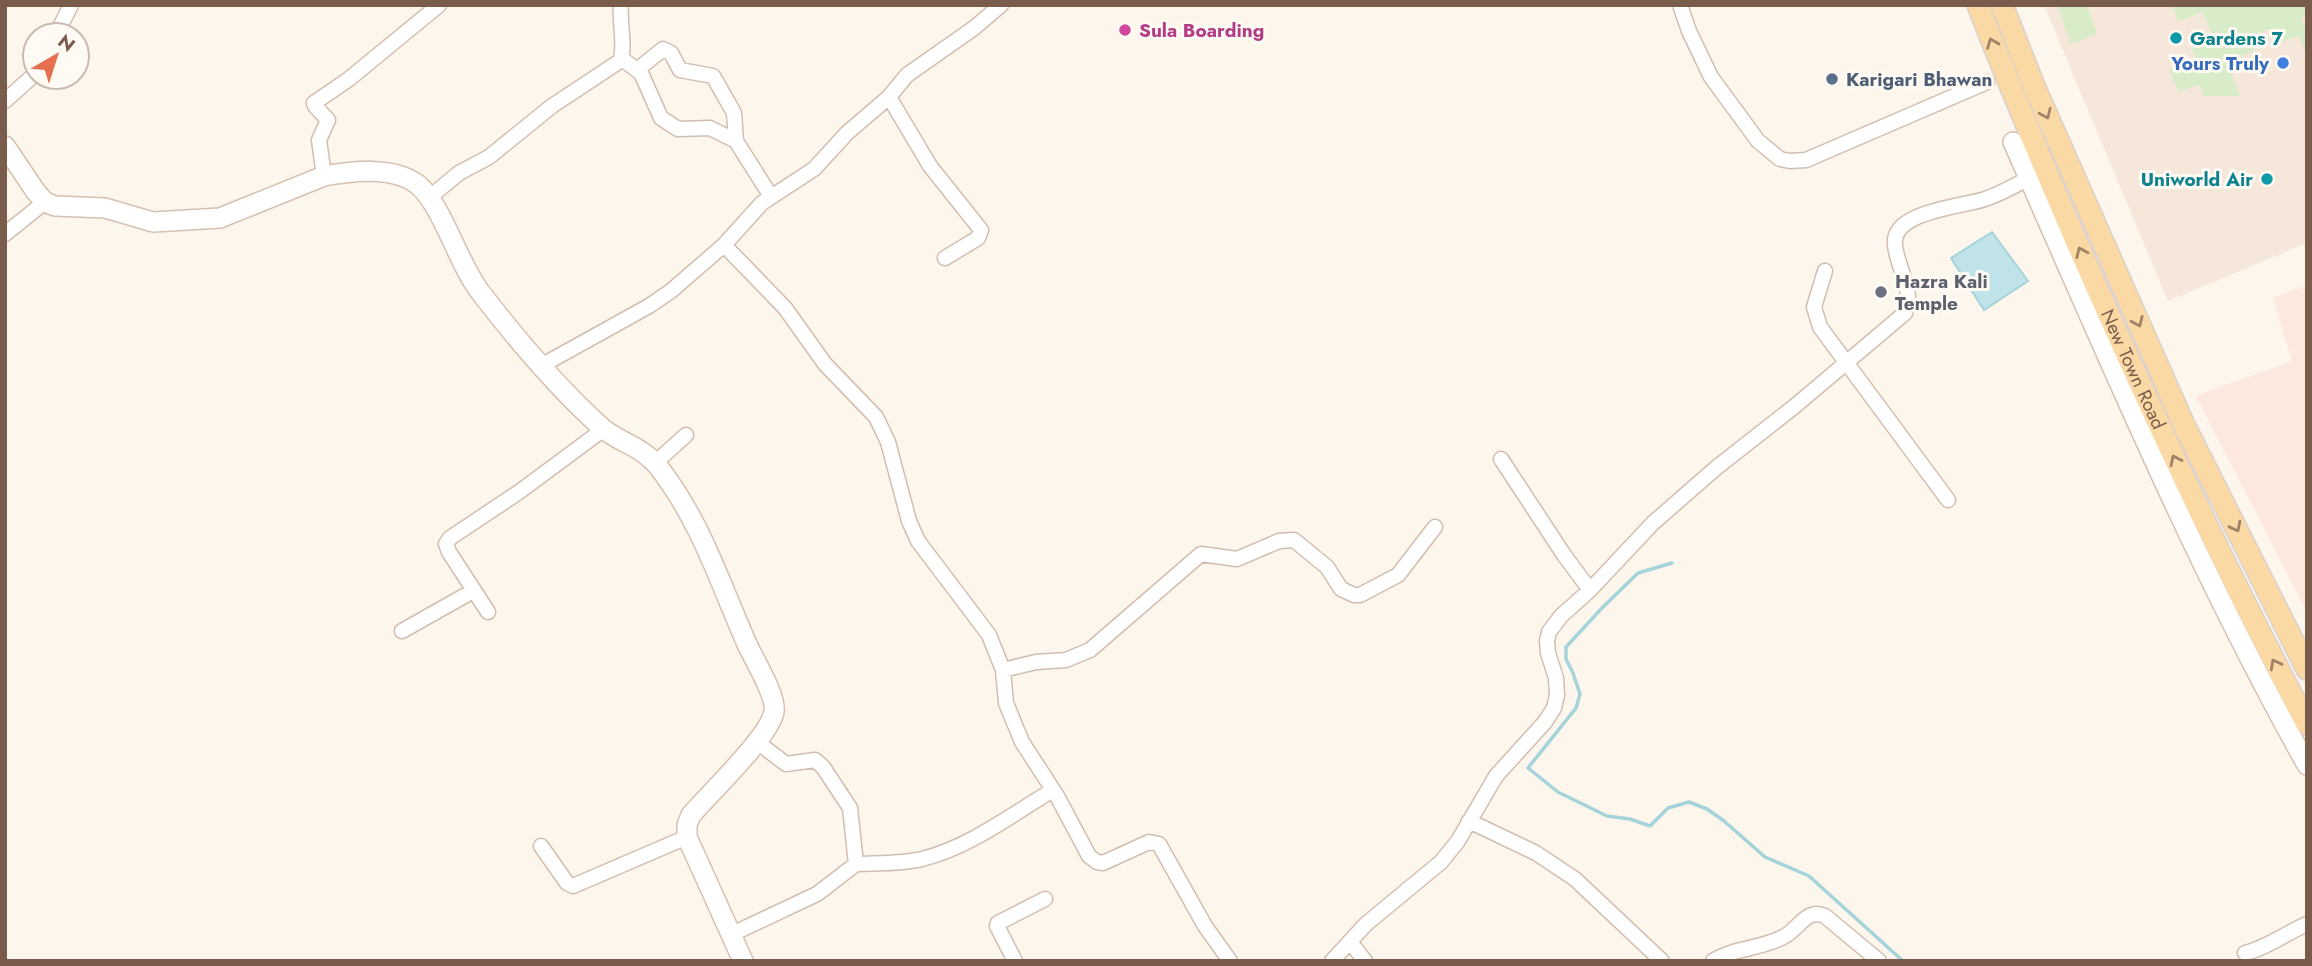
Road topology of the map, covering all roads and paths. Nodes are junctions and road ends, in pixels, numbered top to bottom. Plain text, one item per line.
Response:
1 (71, 5) edge
2 (439, 5) edge
3 (621, 5) edge
4 (1001, 5) edge
5 (1680, 5) edge
6 (1978, 5) edge
7 (2002, 5) edge
8 (63, 21) edge
9 (622, 59) junction
10 (637, 70) junction
11 (1987, 82) dead end
12 (21, 87) edge
13 (889, 97) junction
14 (5, 101) edge
15 (736, 141) junction
16 (2013, 142) dead end
17 (5, 146) edge
18 (324, 176) junction
19 (2029, 178) junction
20 (771, 195) junction
21 (430, 197) junction
22 (45, 202) junction
23 (5, 234) edge
24 (724, 245) junction
25 (945, 258) dead end
26 (1825, 271) dead end
27 (1847, 362) junction
28 (539, 367) junction
29 (604, 429) junction
30 (685, 435) dead end
31 (1501, 459) dead end
32 (655, 463) junction
33 (1948, 500) dead end
34 (1435, 527) dead end
35 (1590, 590) junction
36 (473, 591) junction
37 (488, 612) dead end
38 (402, 631) dead end
39 (2307, 669) edge
40 (1003, 670) junction
41 (2307, 724) edge
42 (757, 742) junction
43 (2307, 765) edge
44 (1053, 790) junction
45 (1469, 821) junction
46 (687, 837) junction
47 (541, 846) dead end
48 (856, 864) junction
49 (1045, 899) dead end
50 (2307, 924) edge
51 (730, 935) junction
52 (1350, 943) junction
53 (2245, 953) dead end
54 (743, 961) edge
55 (1015, 961) edge
56 (1230, 961) edge
57 (1332, 961) edge
58 (1365, 961) edge
59 (1662, 961) edge
60 (1713, 961) edge
61 (1879, 961) edge

1 - 8 street
2 - 18 street
3 - 9 street
4 - 13 street
5 - 11 street
41 -> 6 main road, New Town Road
7 -> 39 main road, New Town Road
9 - 10 street
9 - 21 street
10 - 15 street
10 - 15 street
12 - 14 street
13 - 20 street
13 - 25 street
15 - 20 street
16 - 19 street
17 - 22 street
18 - 21 street
18 - 22 street
19 - 27 street
19 - 43 street
20 - 24 street
21 - 28 street
22 - 23 street
24 - 28 street
24 - 40 street
26 - 27 street
27 - 33 street
27 - 35 street
28 - 29 street
29 - 32 street
29 - 36 street
30 - 32 street
31 - 35 street
32 - 42 street
34 - 40 street
35 - 45 street
36 - 37 street
36 - 38 street
40 - 44 street
42 - 46 street
42 - 48 street
44 - 48 street
44 - 56 street
45 - 52 street
45 - 59 street
46 - 47 street
46 - 51 street
48 - 51 street
49 - 55 street
50 - 53 street
51 - 54 street
52 - 57 street
52 - 58 street
60 - 61 street

